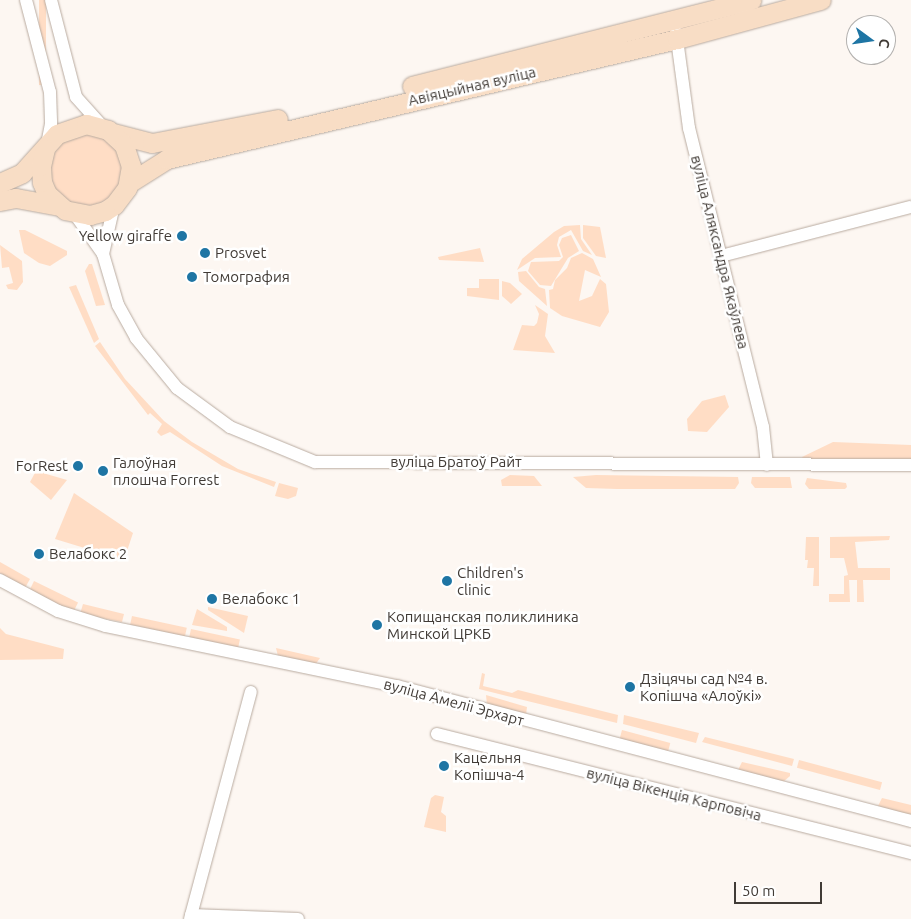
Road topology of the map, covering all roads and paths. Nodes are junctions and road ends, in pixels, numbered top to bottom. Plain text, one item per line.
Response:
1 (26, 0) edge
2 (51, 0) edge
3 (751, 0) edge
4 (821, 0) edge
5 (676, 20) junction
6 (677, 39) junction
7 (108, 130) junction
8 (46, 149) junction
9 (0, 183) edge
10 (129, 183) junction
11 (0, 201) edge
12 (114, 205) junction
13 (911, 207) edge
14 (66, 210) junction
15 (103, 254) junction
16 (721, 256) junction
17 (767, 464) junction
18 (911, 465) edge
19 (0, 580) edge
20 (251, 692) dead end
21 (437, 734) dead end
22 (911, 821) edge
23 (911, 853) edge
24 (190, 917) edge
25 (298, 919) edge

1 - 8 street
2 - 7 street
3 - 5 main road, Авіяцыйная вуліца
4 - 6 main road, Авіяцыйная вуліца
5 - 6 street, вуліца Аляксандра Якаўлева
5 - 7 main road, Авіяцыйная вуліца
6 - 10 main road, Авіяцыйная вуліца
6 - 16 street, вуліца Аляксандра Якаўлева
7 - 8 main road
7 - 10 main road
8 - 9 main road
8 - 14 main road
10 - 12 main road
11 - 14 main road
12 - 14 main road
12 - 15 street
13 - 16 street
14 - 15 street
15 - 17 street, вуліца Братоў Райт
16 - 17 street, вуліца Аляксандра Якаўлева
17 - 18 street, вуліца Братоў Райт
19 - 22 street, вуліца Амеліі Эрхарт
20 - 24 street
21 - 23 street, вуліца Вікенція Карповіча
24 - 25 street

